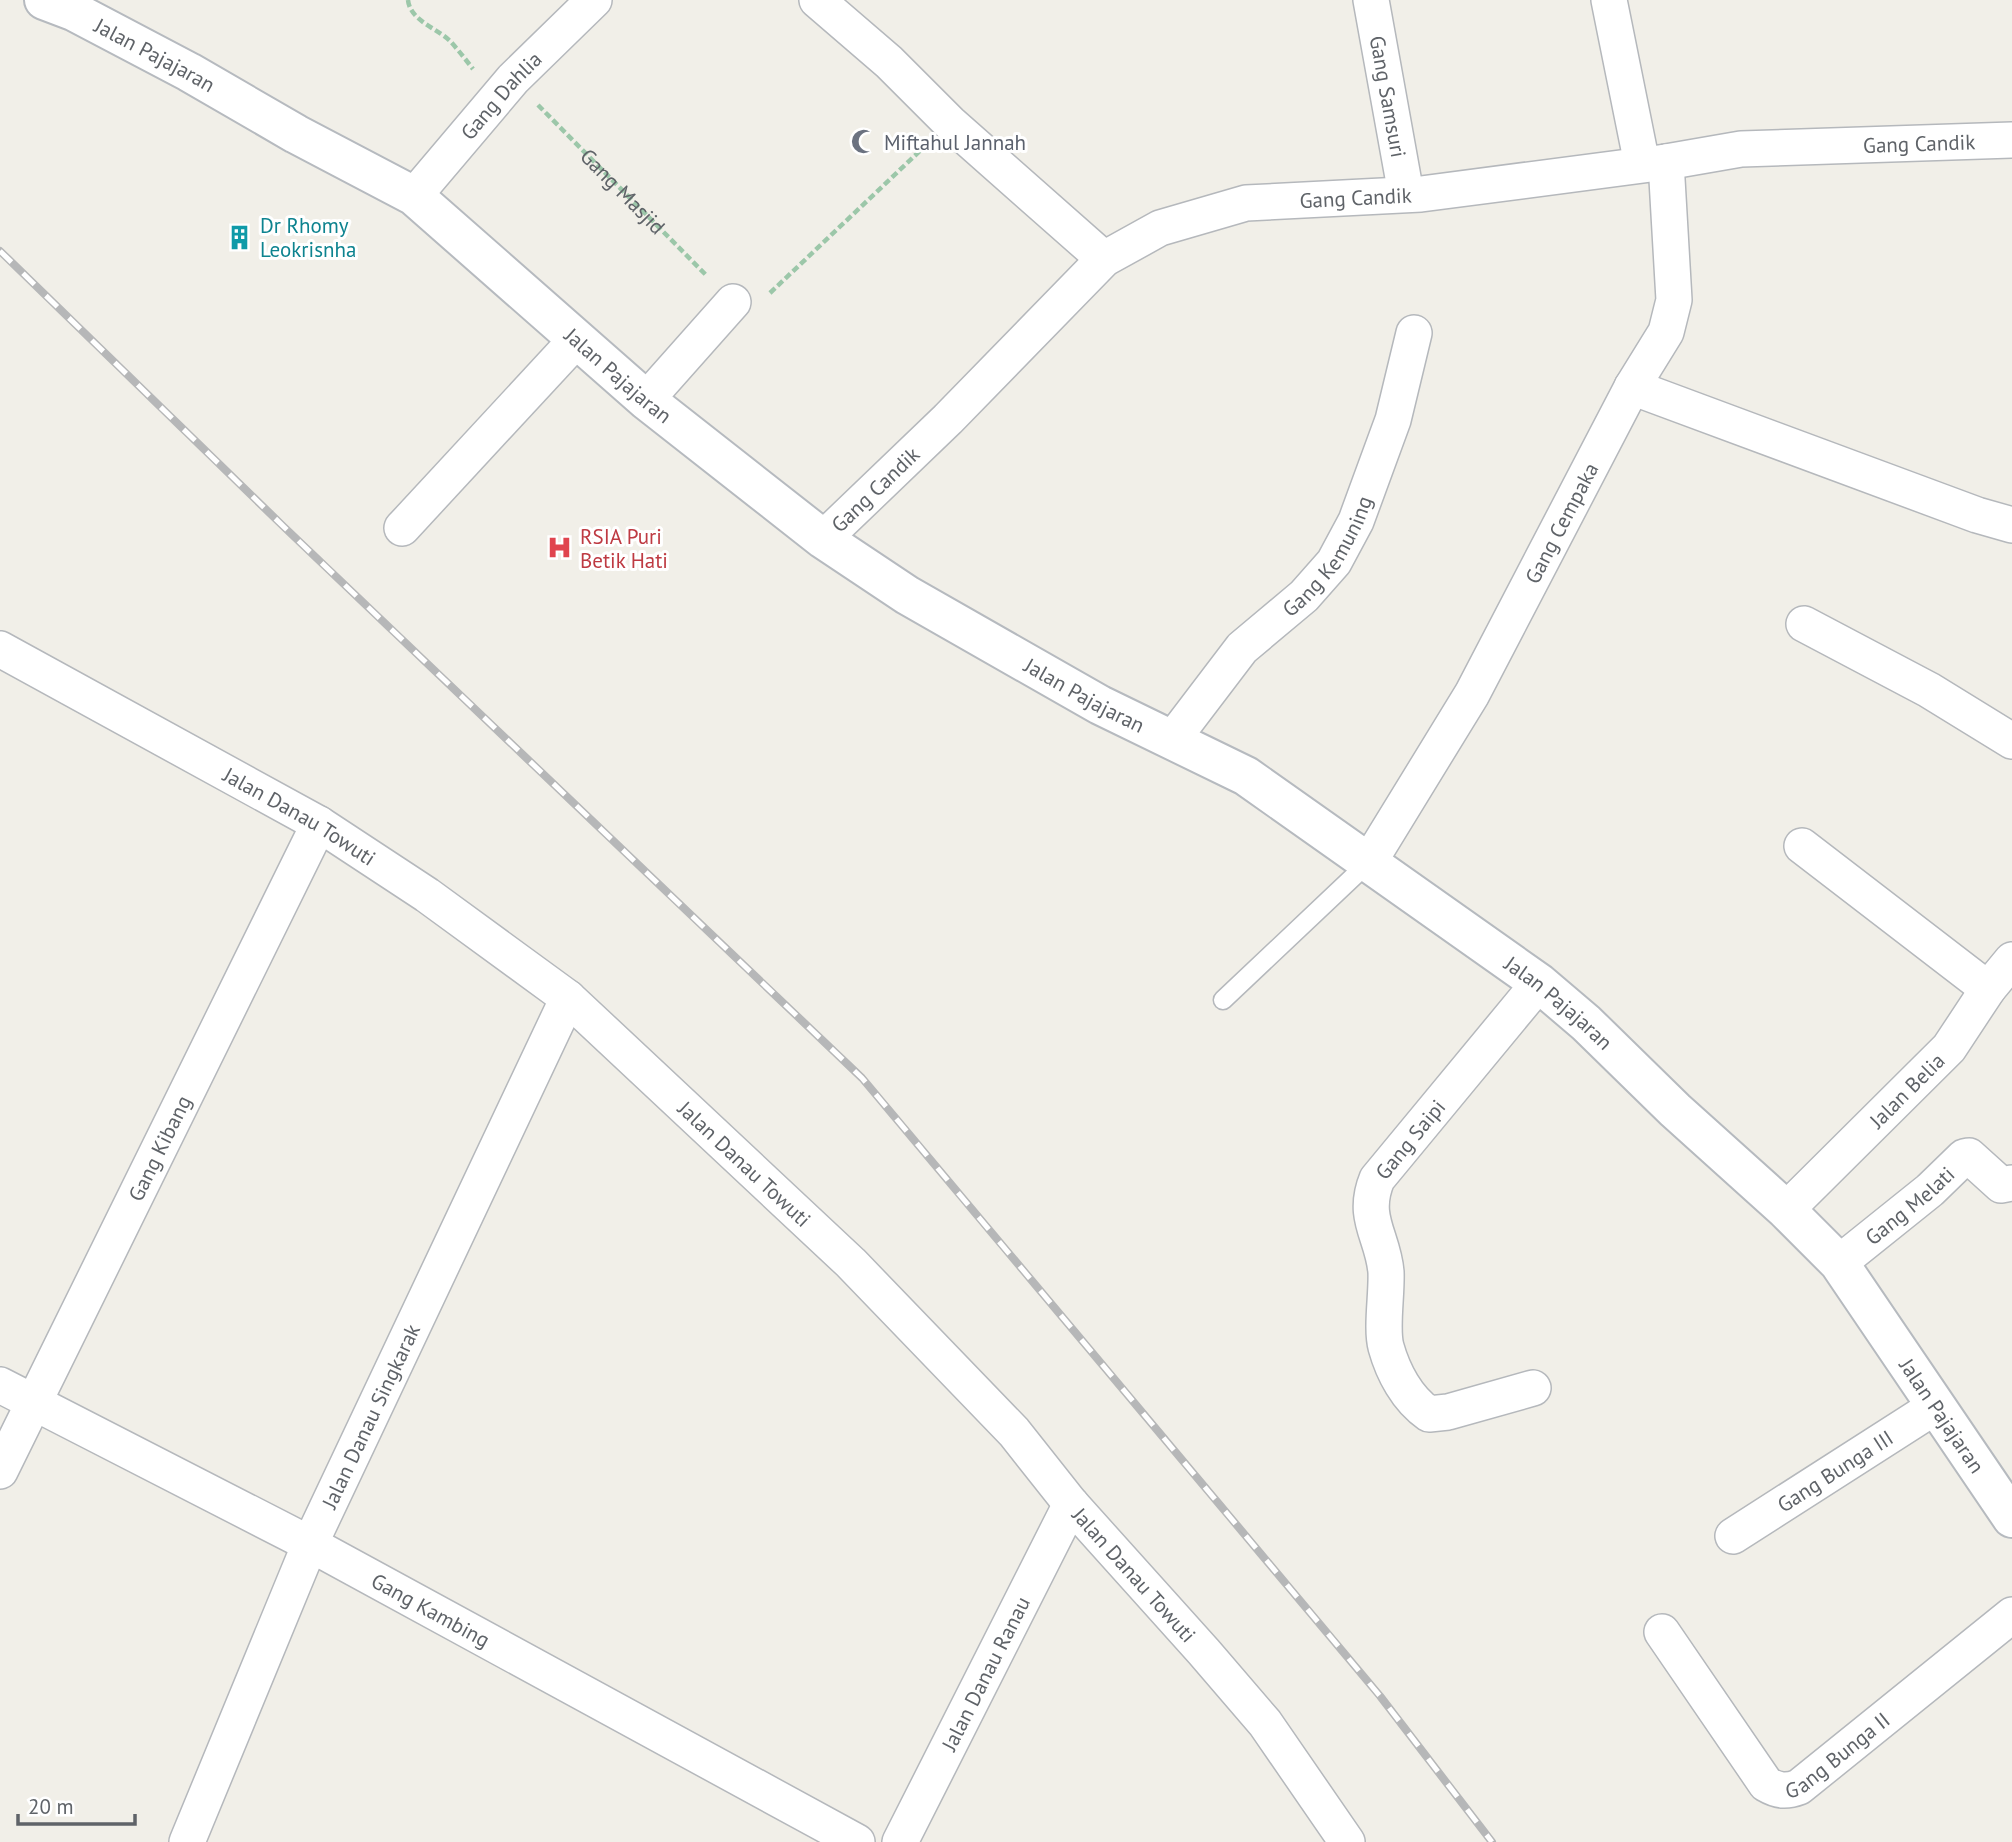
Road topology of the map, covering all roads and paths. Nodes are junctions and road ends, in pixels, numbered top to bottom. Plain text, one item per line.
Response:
1 (44, 0) edge
2 (408, 0) edge
3 (594, 0) edge
4 (817, 0) edge
5 (1371, 0) edge
6 (1609, 0) edge
7 (505, 89) junction
8 (950, 123) junction
9 (2012, 140) edge
10 (1654, 163) junction
11 (1406, 194) junction
12 (414, 197) junction
13 (1104, 259) junction
14 (733, 302) junction
15 (1414, 334) dead end
16 (577, 339) junction
17 (1632, 387) junction
18 (646, 400) junction
19 (2012, 525) edge
20 (402, 528) dead end
21 (823, 539) junction
22 (1804, 624) dead end
23 (2, 655) edge
24 (1172, 740) junction
25 (2012, 741) edge
26 (319, 824) junction
27 (1802, 846) dead end
28 (1369, 862) junction
29 (2012, 960) edge
30 (1539, 983) junction
31 (1988, 989) junction
32 (568, 998) junction
33 (1223, 1000) dead end
34 (2012, 1182) edge
35 (1786, 1210) junction
36 (1839, 1263) junction
37 (0, 1385) edge
38 (1533, 1388) dead end
39 (35, 1402) junction
40 (1936, 1406) junction
41 (0, 1471) edge
42 (1070, 1504) junction
43 (2012, 1518) edge
44 (1733, 1536) dead end
45 (310, 1544) junction
46 (2012, 1615) edge
47 (1662, 1632) dead end
48 (1340, 1839) edge
49 (187, 1842) edge
50 (858, 1842) edge
51 (900, 1842) edge

1 - 12 main road, Jalan Pajajaran
2 - 7 path, Gang Masjid
3 - 7 street, Gang Dahlia
4 - 8 street
5 - 11 street, Gang Samsuri
6 - 10 street, Gang Cempaka
7 - 12 street, Gang Dahlia
7 - 14 path, Gang Masjid
8 - 13 street
8 - 14 path
9 - 10 street, Gang Candik
10 - 11 street, Gang Candik
10 - 17 street, Gang Cempaka
11 - 13 street, Gang Candik
12 - 16 main road, Jalan Pajajaran
13 - 21 street, Gang Candik
14 - 18 street
15 - 24 street, Gang Kemuning
16 - 18 main road, Jalan Pajajaran
16 - 20 street
17 - 19 street
17 - 28 street, Gang Cempaka
18 - 21 main road, Jalan Pajajaran
21 - 24 main road, Jalan Pajajaran
22 - 25 street
23 - 26 street, Jalan Danau Towuti
24 - 28 main road, Jalan Pajajaran
26 - 32 street, Jalan Danau Towuti
26 - 39 street, Gang Kibang
27 - 31 street
28 - 30 main road, Jalan Pajajaran
28 - 33 lane
29 - 31 street, Jalan Belia
30 - 35 main road, Jalan Pajajaran
30 - 38 street, Gang Saipi
31 - 35 street, Jalan Belia
32 - 42 street, Jalan Danau Towuti
32 - 45 street, Jalan Danau Singkarak
34 - 36 street, Gang Melati
35 - 36 main road, Jalan Pajajaran
36 - 40 main road, Jalan Pajajaran
37 - 39 street, Gang Kambing
39 - 41 street, Gang Kibang
39 - 45 street, Gang Kambing
40 - 43 main road, Jalan Pajajaran
40 - 44 street, Gang Bunga III
42 - 48 street, Jalan Danau Towuti
42 - 51 street, Jalan Danau Ranau
45 - 49 street, Jalan Danau Singkarak
45 - 50 street, Gang Kambing
46 - 47 street, Gang Bunga II

